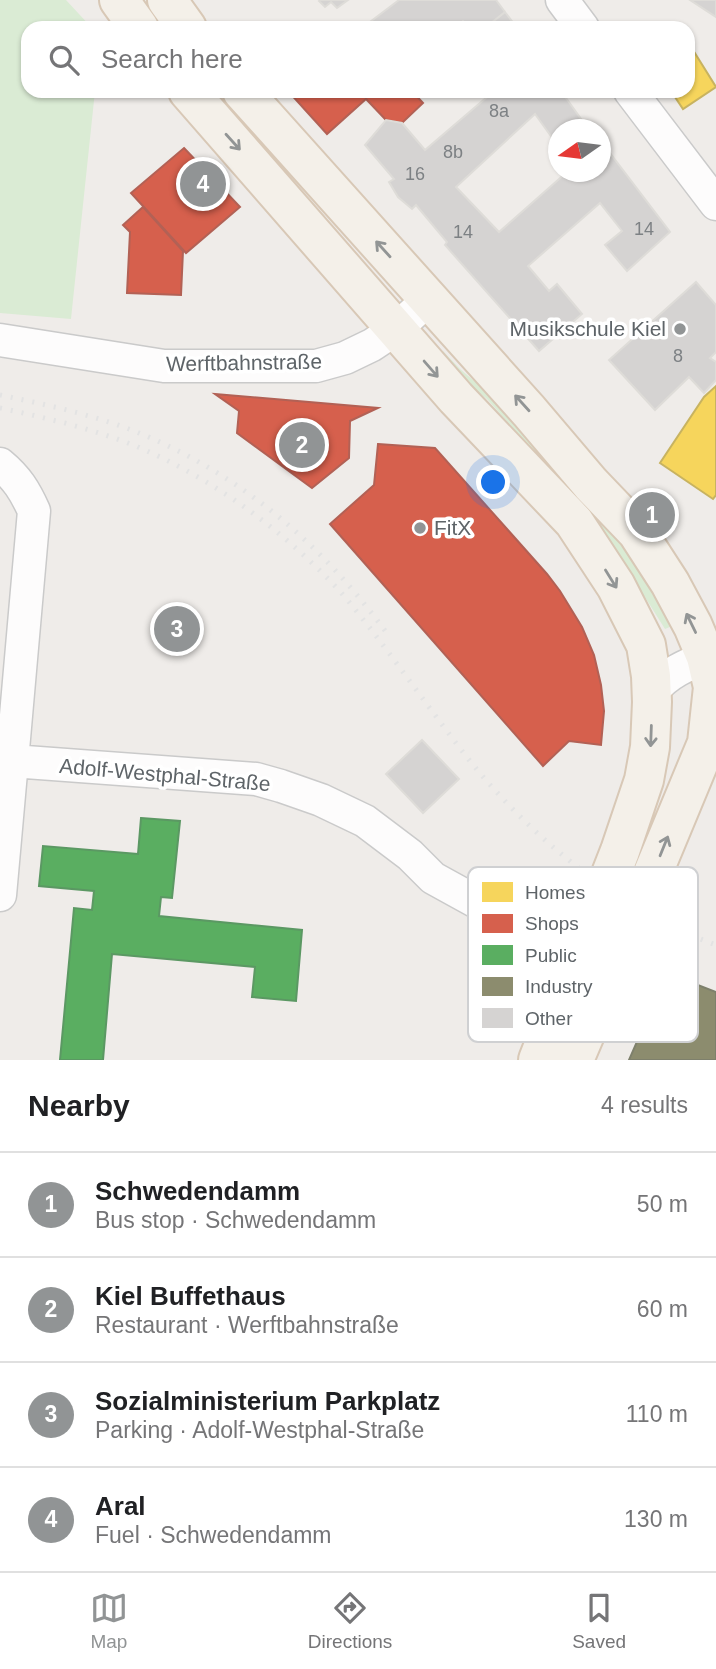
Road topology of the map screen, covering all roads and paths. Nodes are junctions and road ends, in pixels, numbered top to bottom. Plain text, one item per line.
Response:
1 (119, 0) edge
2 (562, 0) edge
3 (134, 21) edge
4 (578, 21) edge
5 (194, 98) edge
6 (248, 98) edge
7 (635, 98) edge
8 (716, 204) edge
9 (429, 299) junction
10 (396, 329) junction
11 (0, 340) edge
12 (0, 464) edge
13 (696, 674) edge
14 (12, 761) junction
15 (617, 867) edge
16 (643, 867) edge
17 (0, 895) edge
18 (468, 897) edge
19 (548, 1042) edge
20 (578, 1042) edge
21 (538, 1060) edge
22 (574, 1060) edge

1 - 3 main road
2 - 4 street
5 -> 10 main road
9 -> 6 main road
7 - 8 street
9 - 10 street, Werftbahnstraße
13 -> 9 main road
10 - 11 street, Werftbahnstraße
10 -> 13 main road
12 - 14 street
13 -> 15 main road
16 -> 13 main road
14 - 17 street
14 - 18 street, Adolf-Westphal-Straße
19 - 21 main road
20 - 22 main road

